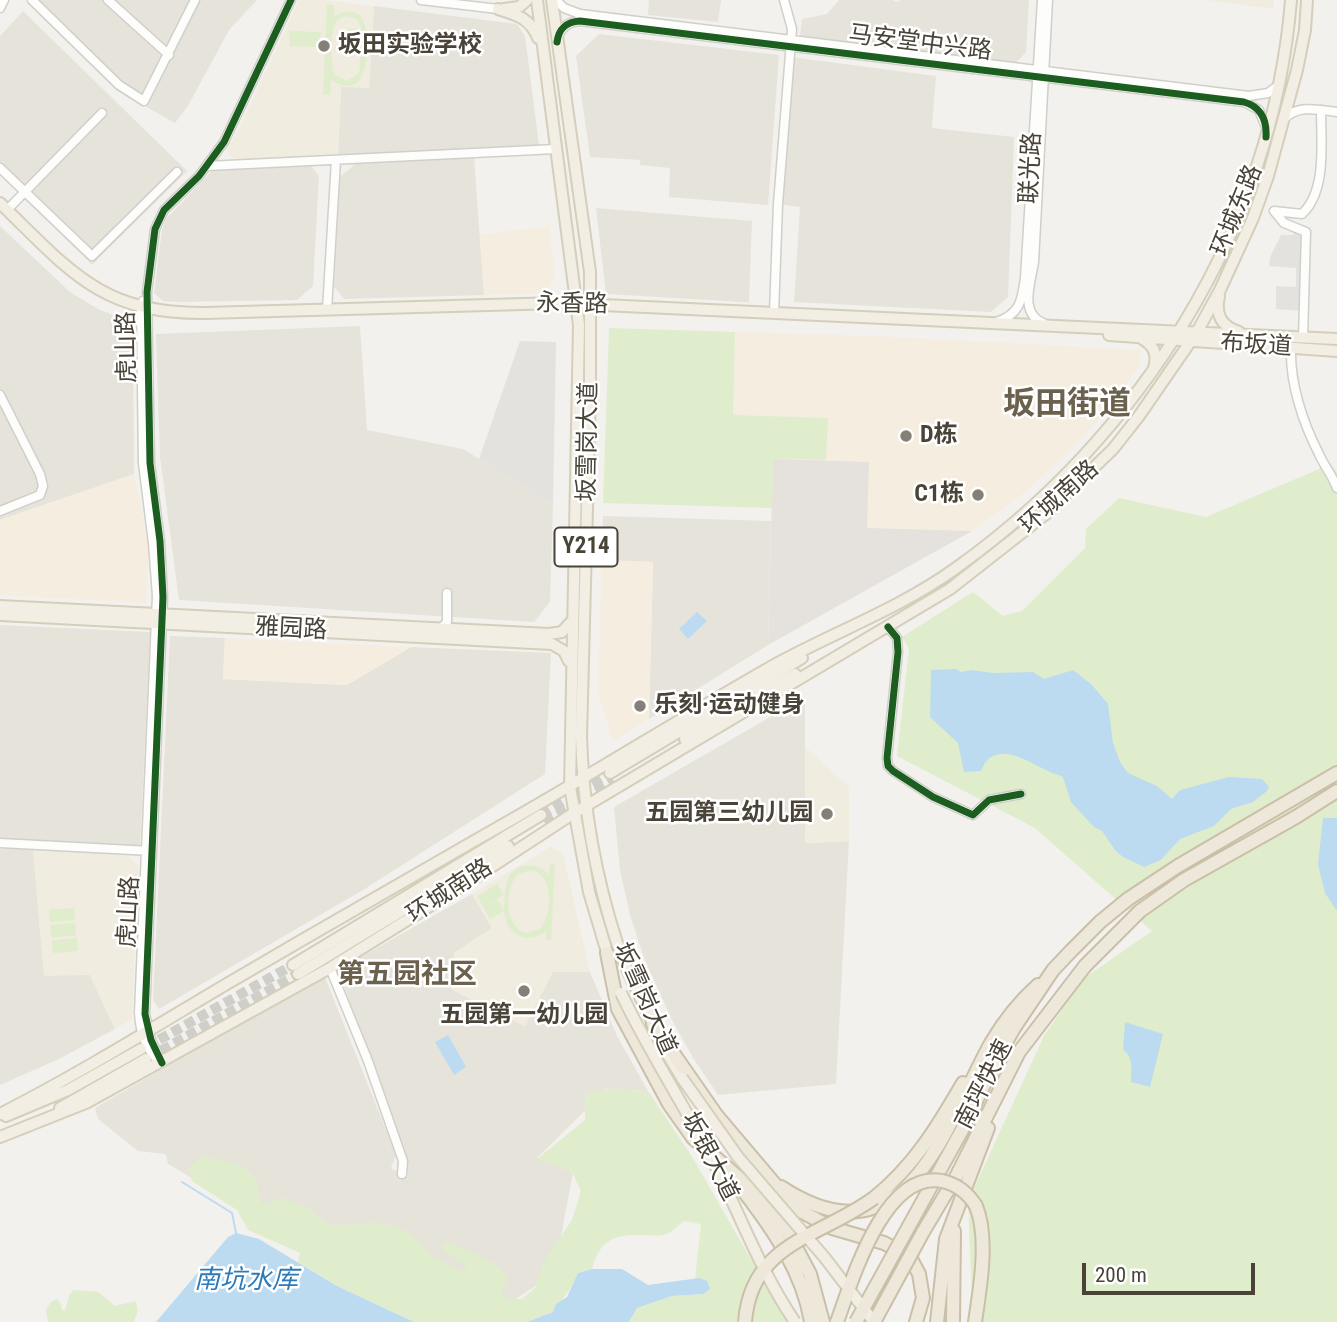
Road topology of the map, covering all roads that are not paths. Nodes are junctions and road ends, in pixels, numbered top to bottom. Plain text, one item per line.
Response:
1 (4, 0) edge
2 (32, 0) edge
3 (108, 0) edge
4 (195, 0) edge
5 (291, 0) edge
6 (421, 0) edge
7 (527, 0) edge
8 (537, 0) edge
9 (554, 0) edge
10 (784, 0) edge
11 (1042, 0) edge
12 (1048, 0) edge
13 (1291, 0) edge
14 (1307, 0) edge
15 (0, 9) edge
16 (498, 9) junction
17 (557, 42) junction
18 (791, 44) junction
19 (543, 51) junction
20 (169, 55) junction
21 (1041, 74) junction
22 (1279, 85) junction
23 (1293, 88) junction
24 (1311, 109) junction
25 (1321, 110) junction
26 (1337, 111) edge
27 (102, 113) dead end
28 (1284, 119) junction
29 (1266, 137) junction
30 (556, 149) junction
31 (336, 160) junction
32 (207, 166) junction
33 (0, 167) edge
34 (177, 172) dead end
35 (25, 192) junction
36 (1258, 206) junction
37 (2, 208) edge
38 (1275, 211) junction
39 (1302, 214) junction
40 (1300, 229) junction
41 (1220, 290) junction
42 (575, 307) junction
43 (591, 308) junction
44 (327, 310) junction
45 (144, 312) junction
46 (774, 313) junction
47 (996, 322) junction
48 (1048, 325) junction
49 (1248, 335) junction
50 (1178, 336) junction
51 (1139, 337) junction
52 (1194, 337) junction
53 (1303, 338) junction
54 (1337, 340) edge
55 (1291, 349) junction
56 (1337, 351) edge
57 (1154, 370) junction
58 (0, 395) edge
59 (1337, 488) edge
60 (0, 511) edge
61 (447, 593) dead end
62 (0, 606) edge
63 (888, 609) junction
64 (0, 615) edge
65 (159, 619) junction
66 (572, 619) junction
67 (447, 627) junction
68 (888, 627) junction
69 (571, 664) junction
70 (1337, 773) edge
71 (582, 780) junction
72 (570, 787) junction
73 (1337, 791) edge
74 (1021, 794) dead end
75 (586, 806) junction
76 (573, 813) junction
77 (491, 832) junction
78 (0, 843) edge
79 (149, 851) junction
80 (465, 884) junction
81 (359, 937) junction
82 (330, 943) junction
83 (607, 953) junction
84 (330, 968) junction
85 (1053, 970) junction
86 (621, 993) joint
87 (653, 1024) junction
88 (145, 1032) junction
89 (991, 1043) junction
90 (162, 1063) junction
91 (682, 1078) joint
92 (996, 1096) junction
93 (0, 1116) edge
94 (1, 1137) edge
95 (728, 1169) junction
96 (402, 1174) dead end
97 (770, 1180) junction
98 (959, 1203) junction
99 (923, 1298) junction
100 (745, 1322) edge
101 (795, 1322) edge
102 (811, 1322) edge
103 (823, 1322) edge
104 (838, 1322) edge
105 (856, 1322) edge
106 (874, 1322) edge
107 (916, 1322) edge
108 (924, 1322) edge
109 (937, 1322) edge
110 (953, 1322) edge
111 (975, 1322) edge

1 - 15 street
2 - 20 street
3 - 20 street
4 - 20 street
5 - 32 street, 虎山路
6 - 16 street
7 - 16 main road
8 - 19 main road, 坂雪岗大道 / Y214
9 - 17 main road, 坂雪岗大道 / Y214
9 - 18 street, 马安堂中兴路
10 - 18 street
11 - 21 street, 联光路
12 - 21 street, 联光路
13 - 22 main road, 环城东路
14 - 23 main road, 环城东路
16 - 19 main road
17 - 18 street, 马安堂中兴路
17 - 43 main road, 坂雪岗大道 / Y214
18 - 21 street, 马安堂中兴路
18 - 46 street
19 - 30 main road, 坂雪岗大道 / Y214
21 - 22 street, 马安堂中兴路
21 - 29 street, 马安堂中兴路
21 - 47 street, 联光路
21 - 48 street, 联光路
22 - 29 main road, 环城东路
23 - 24 street
23 - 28 main road, 环城东路
24 - 25 street
24 - 28 street
25 - 26 street
25 - 39 street
27 - 35 street
28 - 36 main road, 环城东路
29 - 50 main road, 环城东路
30 - 31 street
30 - 42 main road, 坂雪岗大道 / Y214
31 - 32 street
31 - 44 street
32 - 45 street, 虎山路
33 - 35 street
34 - 35 street
35 - 37 street
36 - 38 street
36 - 41 main road, 环城东路
37 - 45 main road, 永香路
38 - 39 street
38 - 40 street
39 - 40 street
40 - 53 street
41 - 49 main road
41 - 52 main road, 环城东路
42 - 43 main road, 永香路
42 - 44 main road, 永香路
42 - 45 main road, 永香路
42 - 66 main road, 坂雪岗大道 / Y214
43 - 46 main road, 永香路
43 - 51 main road, 永香路
43 - 71 main road, 坂雪岗大道 / Y214
44 - 45 main road, 永香路
45 - 65 street, 虎山路
46 - 47 main road, 永香路
47 - 48 main road, 永香路
48 - 50 main road, 永香路
49 - 52 main road, 布坂道
49 - 53 main road, 布坂道
50 - 51 main road, 永香路
50 - 52 main road, 布坂道
50 - 57 main road, 环城南路
51 - 57 main road
52 - 55 main road, 布坂道
52 - 68 main road, 环城南路
53 - 54 main road, 布坂道
55 - 56 main road, 布坂道
55 - 59 street
57 - 63 main road, 环城南路
58 - 60 street
61 - 67 street
62 - 65 main road, 雅园路
63 - 68 main road, 环城南路
63 - 71 main road, 环城南路
64 - 65 main road, 雅园路
65 - 67 main road, 雅园路
65 - 69 main road, 雅园路
65 - 79 street, 虎山路
66 - 67 main road, 雅园路
66 - 69 main road, 坂雪岗大道 / Y214
68 - 74 street
68 - 75 main road, 环城南路
69 - 72 main road, 坂雪岗大道 / Y214
70 - 85 highway, 南坪快速
71 - 72 main road, 环城南路
71 - 75 main road, 坂雪岗大道 / Y214
72 - 76 main road, 坂雪岗大道 / Y214
72 - 77 main road, 环城南路
73 - 92 highway, 南坪快速
75 - 76 main road, 环城南路
75 - 87 main road, 坂雪岗大道 / Y214
76 - 80 main road, 环城南路
76 - 83 main road, 坂雪岗大道 / Y214
77 - 82 main road
77 - 88 main road, 环城南路
78 - 79 street
79 - 88 street, 虎山路
80 - 81 main road
80 - 84 main road, 环城南路
81 - 82 main road, 环城南路
81 - 82 main road, 环城南路
83 - 86 main road, 坂雪岗大道 / Y214
83 - 95 highway
84 - 90 main road, 环城南路
84 - 96 street
85 - 89 highway
85 - 105 highway, 南坪快速, bridge
86 - 101 main road, 坂银大道, bridge
87 - 91 main road, 坂雪岗大道 / Y214
87 - 97 highway
88 - 90 street, 虎山路
88 - 93 main road, 环城南路
89 - 97 highway
89 - 100 highway, bridge
90 - 94 main road, 环城南路
91 - 106 main road, 坂银大道, bridge
92 - 98 highway
92 - 106 highway, 南坪快速, bridge
93 - 94 main road, 环城南路
95 - 102 highway
95 - 103 highway
97 - 99 highway
98 - 109 highway
98 - 110 highway
99 - 107 highway
99 - 108 highway
104 - 111 highway, bridge

